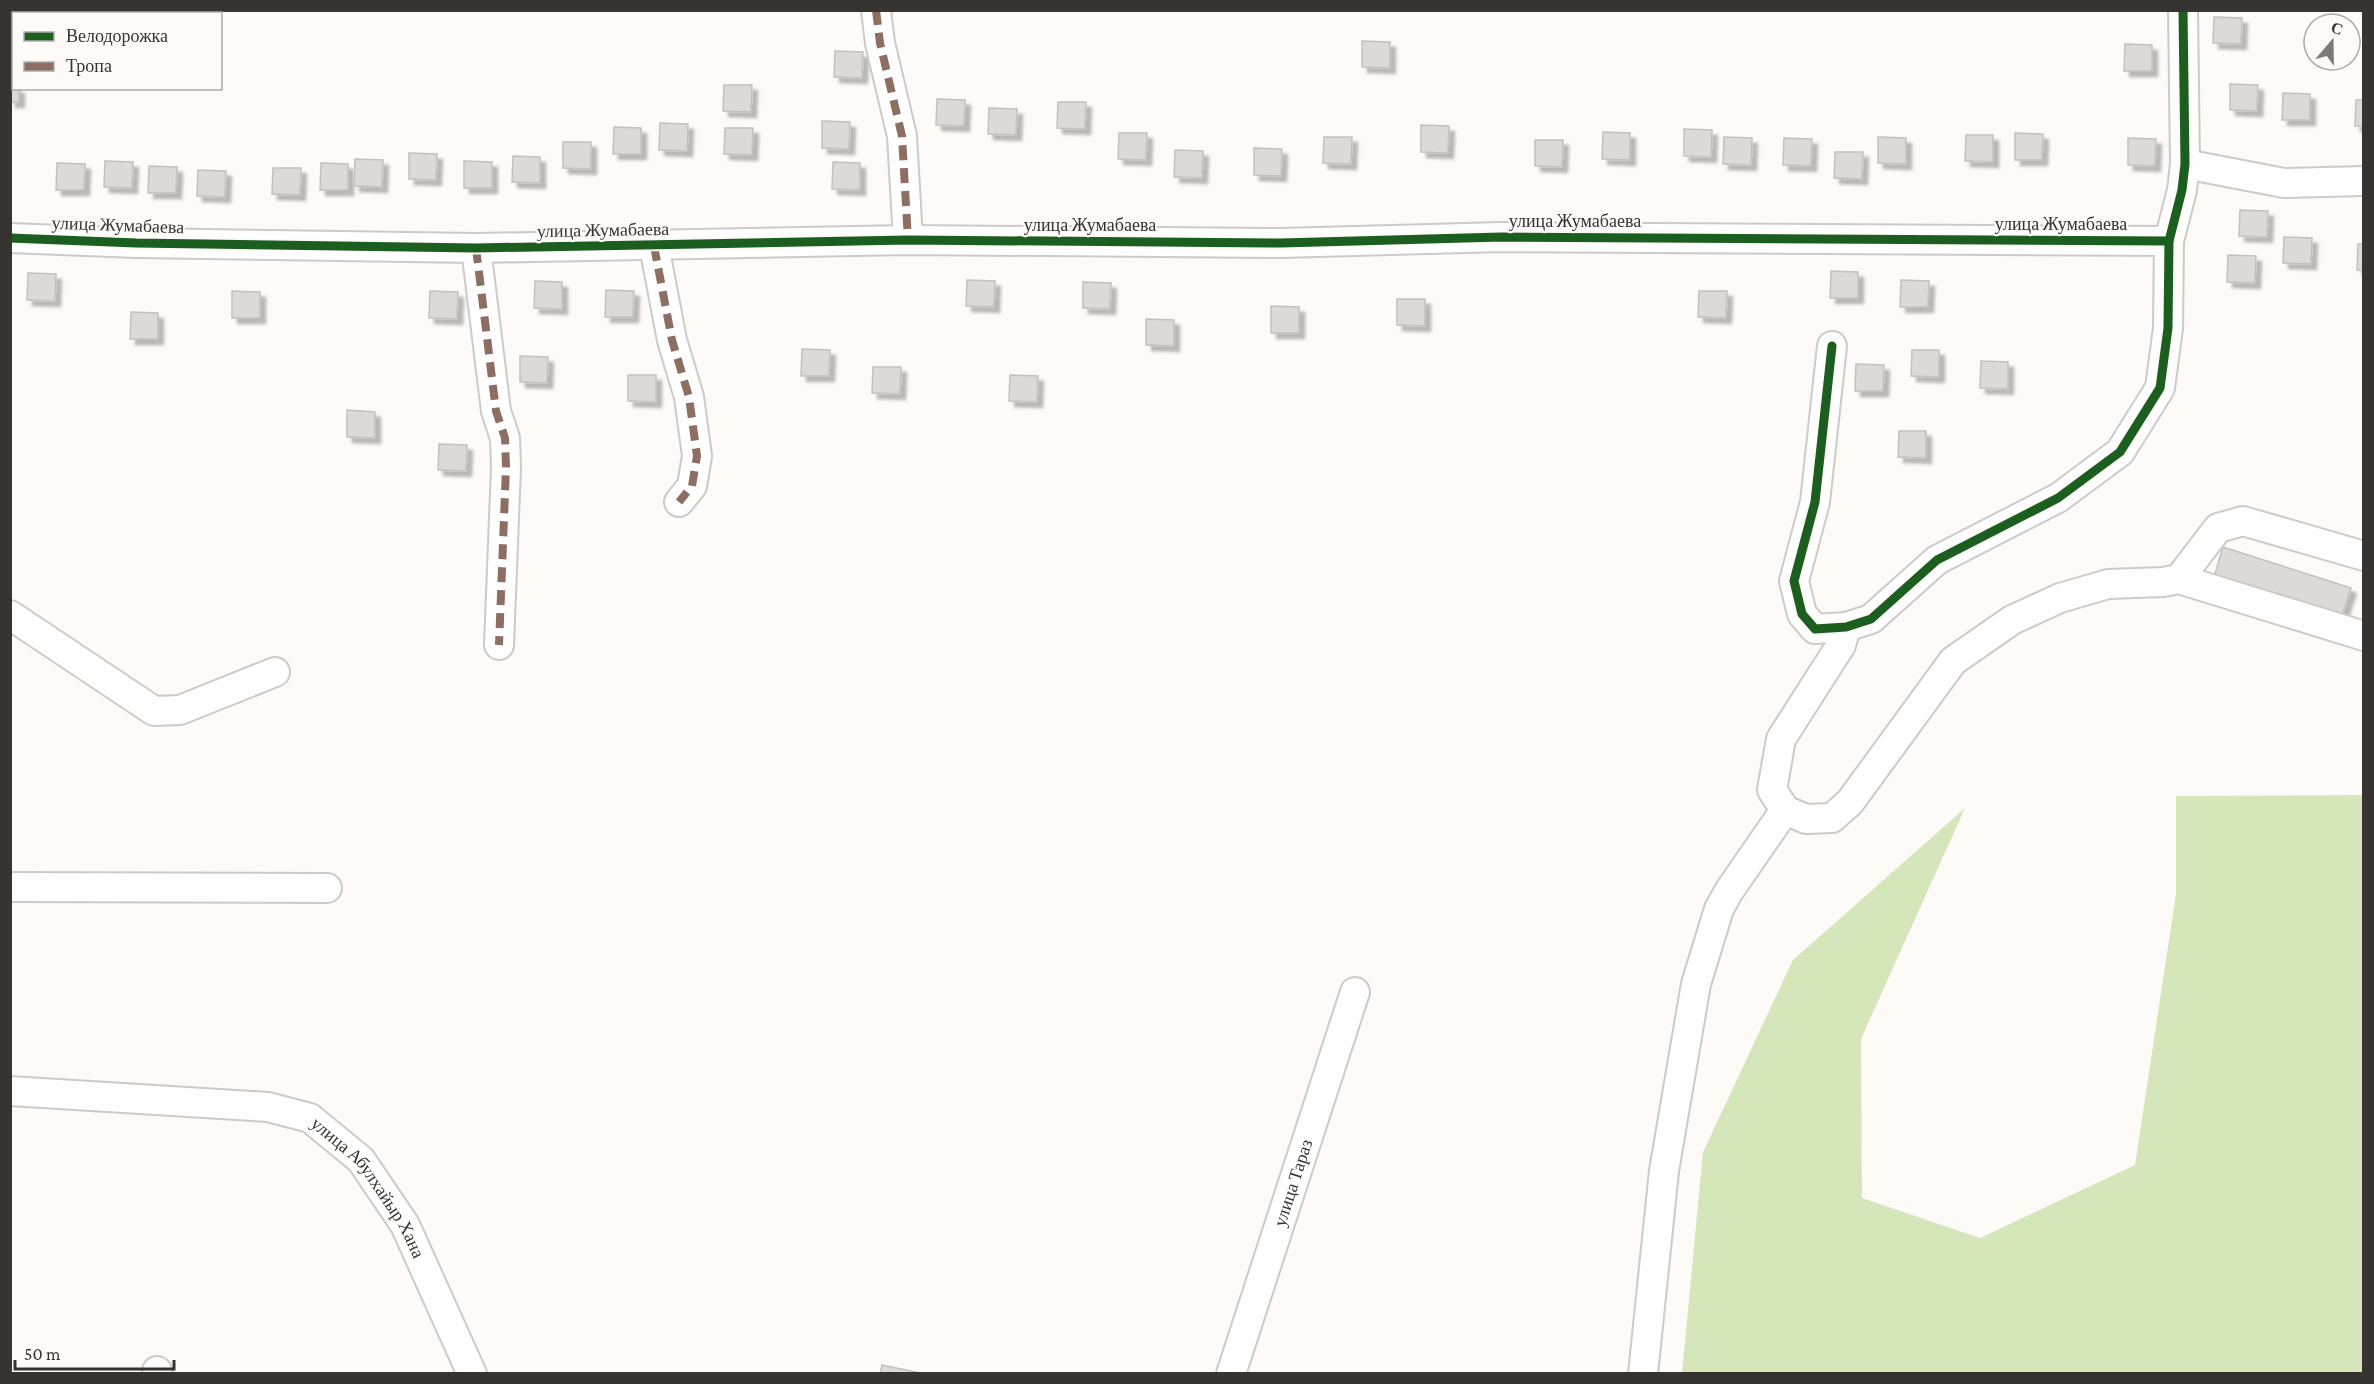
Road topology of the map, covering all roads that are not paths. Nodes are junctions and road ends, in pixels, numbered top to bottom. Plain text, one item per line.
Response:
1 (876, 10) edge
2 (2183, 10) edge
3 (2185, 164) junction
4 (2364, 181) edge
5 (10, 238) edge
6 (908, 240) junction
7 (2169, 241) junction
8 (654, 246) junction
9 (476, 248) junction
10 (1832, 346) dead end
11 (679, 502) dead end
12 (2364, 556) edge
13 (2179, 579) junction
14 (10, 615) edge
15 (1846, 627) junction
16 (2364, 636) edge
17 (499, 645) dead end
18 (275, 672) dead end
19 (1785, 810) junction
20 (10, 887) edge
21 (327, 888) dead end
22 (1355, 992) dead end
23 (10, 1091) edge
24 (471, 1374) edge
25 (1231, 1374) edge
26 (1643, 1374) edge

1 - 6 street
2 - 3 street
3 - 4 street
3 - 7 street
5 - 9 street, улица Жумабаева
6 - 7 street, улица Жумабаева
6 - 8 street, улица Жумабаева
7 - 15 street
8 - 9 street, улица Жумабаева
8 - 11 street
9 - 17 street
10 - 15 street
12 - 13 street
13 - 16 street
13 - 19 street
14 - 18 street
15 - 19 street
19 - 26 street
20 - 21 street
22 - 25 street, улица Тараз
23 - 24 street, улица Абулхайыр Хана

